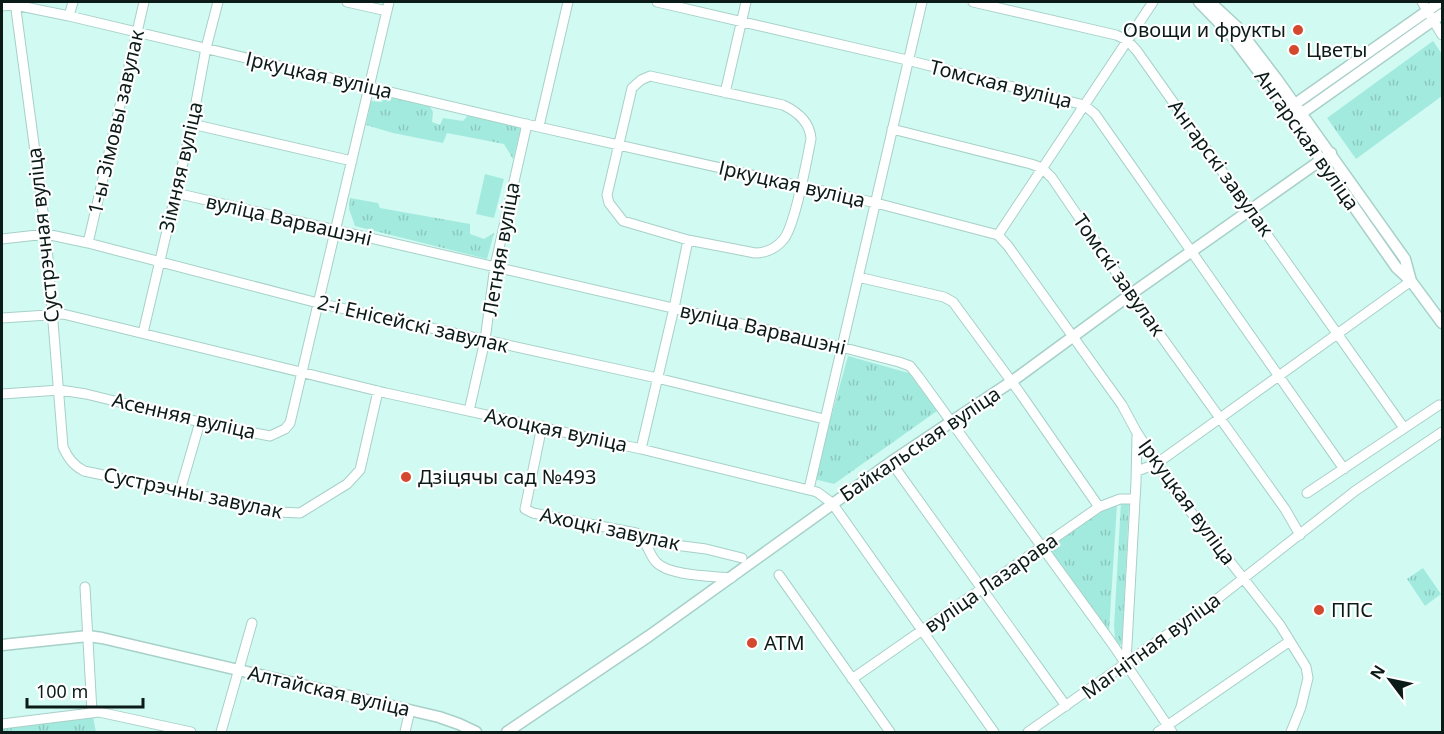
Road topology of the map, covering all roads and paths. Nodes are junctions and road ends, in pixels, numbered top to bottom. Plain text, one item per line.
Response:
1 (73, 2) edge
2 (144, 2) edge
3 (218, 2) edge
4 (347, 2) edge
5 (568, 2) edge
6 (657, 2) edge
7 (746, 2) edge
8 (922, 2) edge
9 (973, 2) edge
10 (1153, 2) edge
11 (1199, 2) edge
12 (1210, 2) edge
13 (1440, 2) edge
14 (15, 3) edge
15 (2, 6) edge
16 (388, 6) edge
17 (1425, 6) edge
18 (69, 16) junction
19 (1440, 17) edge
20 (741, 22) junction
21 (137, 32) junction
22 (1443, 35) edge
23 (1127, 40) junction
24 (206, 48) junction
25 (907, 60) junction
26 (370, 86) junction
27 (725, 93) junction
28 (1084, 105) junction
29 (1296, 110) junction
30 (192, 124) junction
31 (527, 124) junction
32 (539, 126) junction
33 (892, 129) junction
34 (619, 144) junction
35 (1326, 156) junction
36 (352, 161) junction
37 (1042, 168) junction
38 (801, 187) junction
39 (176, 193) junction
40 (876, 203) junction
41 (1251, 209) junction
42 (335, 230) junction
43 (46, 234) junction
44 (998, 235) junction
45 (2, 239) edge
46 (688, 240) junction
47 (88, 243) junction
48 (1191, 252) junction
49 (159, 262) junction
50 (495, 266) junction
51 (858, 277) junction
52 (1411, 281) junction
53 (1131, 294) junction
54 (318, 303) junction
55 (674, 308) junction
56 (51, 314) junction
57 (2, 318) edge
58 (1443, 323) edge
59 (143, 333) junction
60 (1338, 333) junction
61 (1073, 337) junction
62 (484, 340) junction
63 (841, 347) junction
64 (302, 372) junction
65 (1278, 376) junction
66 (657, 378) junction
67 (1011, 382) junction
68 (60, 390) junction
69 (378, 391) junction
70 (2, 394) edge
71 (1439, 405) dead end
72 (469, 411) junction
73 (824, 418) junction
74 (1220, 418) junction
75 (951, 421) junction
76 (200, 422) junction
77 (542, 426) junction
78 (1404, 428) junction
79 (1136, 431) junction
80 (1443, 432) edge
81 (641, 448) junction
82 (891, 462) junction
83 (1156, 464) junction
84 (75, 466) joint
85 (1344, 469) junction
86 (1137, 471) junction
87 (809, 489) junction
88 (180, 490) junction
89 (1307, 493) dead end
90 (1135, 499) junction
91 (832, 503) junction
92 (1099, 507) junction
93 (1300, 535) junction
94 (644, 541) junction
95 (1043, 547) junction
96 (742, 558) dead end
97 (779, 575) dead end
98 (731, 578) junction
99 (1243, 578) junction
100 (85, 587) dead end
101 (984, 588) junction
102 (252, 622) dead end
103 (924, 630) junction
104 (88, 636) junction
105 (1290, 640) junction
106 (2, 645) edge
107 (1126, 663) junction
108 (239, 670) junction
109 (852, 679) junction
110 (1066, 706) junction
111 (410, 710) junction
112 (92, 712) junction
113 (2, 724) edge
114 (1170, 729) edge
115 (191, 732) edge
116 (221, 732) edge
117 (405, 732) edge
118 (476, 732) edge
119 (507, 732) edge
120 (890, 732) edge
121 (994, 732) edge
122 (1028, 732) edge
123 (1158, 732) edge
124 (1291, 732) edge

1 - 18 street
2 - 21 street, 1-ы Зімовы завулак
3 - 24 street, Зімняя вуліца
4 - 16 street
5 - 32 street
6 - 20 street, Томская вуліца
7 - 20 street
8 - 25 street
9 - 23 street
10 - 23 street
11 - 29 main road, Ангарская вуліца
12 - 29 main road, Ангарская вуліца
13 - 17 main road
14 - 15 street, Іркуцкая вуліца
14 - 18 street, Іркуцкая вуліца
14 - 43 street, Сустрэчная вуліца
16 - 26 street, Асенняя вуліца
17 - 19 street
17 - 29 main road
18 - 21 street, Іркуцкая вуліца
19 - 22 street
19 - 29 main road
20 - 25 street, Томская вуліца
20 - 27 street
21 - 24 street, Іркуцкая вуліца
21 - 47 street, 1-ы Зімовы завулак
23 - 28 street
23 - 41 street, Ангарскі завулак
24 - 26 street, Іркуцкая вуліца
24 - 30 street, Зімняя вуліца
25 - 28 street, Томская вуліца
25 - 33 street
26 - 31 street, Іркуцкая вуліца
26 - 36 street, Асенняя вуліца
27 - 34 street
27 - 38 street
28 - 37 street
28 - 48 street, Томская вуліца
29 - 35 main road, Ангарская вуліца
30 - 36 street
30 - 39 street, Зімняя вуліца
31 - 32 street, Іркуцкая вуліца
31 - 50 street, Летняя вуліца
32 - 34 street, Іркуцкая вуліца
33 - 37 street
33 - 40 street
34 - 38 street, Іркуцкая вуліца
34 - 46 street
35 - 41 main road, Байкальская вуліца
35 - 52 main road, Ангарская вуліца
36 - 42 street, Асенняя вуліца
37 - 44 street
37 - 53 street, Томскі завулак
38 - 40 street, Іркуцкая вуліца
38 - 46 street
39 - 42 street, вуліца Варвашэні
39 - 49 street, Зімняя вуліца
40 - 44 street, Іркуцкая вуліца
40 - 51 street
41 - 48 main road, Байкальская вуліца
41 - 60 street, Ангарскі завулак
42 - 50 street, вуліца Варвашэні
42 - 54 street, Асенняя вуліца
43 - 45 street, 2-і Енісейскі завулак
43 - 47 street, 2-і Енісейскі завулак
43 - 56 street, Сустрэчная вуліца
44 - 61 street, Іркуцкая вуліца
46 - 55 street
47 - 49 street, 2-і Енісейскі завулак
48 - 53 main road, Байкальская вуліца
48 - 65 street, Томская вуліца
49 - 54 street, 2-і Енісейскі завулак
49 - 59 street, Зімняя вуліца
50 - 55 street, вуліца Варвашэні
50 - 62 street, Летняя вуліца
51 - 63 street
51 - 67 street
52 - 58 main road, Ангарская вуліца
52 - 60 street
53 - 61 main road, Байкальская вуліца
53 - 74 street, Томскі завулак
54 - 62 street, 2-і Енісейскі завулак
54 - 64 street, Асенняя вуліца
55 - 63 street, вуліца Варвашэні
55 - 66 street
56 - 57 street, Ахоцкая вуліца
56 - 59 street, Ахоцкая вуліца
56 - 68 street, Сустрэчная вуліца
59 - 64 street, Ахоцкая вуліца
60 - 65 street
60 - 78 street, Ангарскі завулак
61 - 67 main road, Байкальская вуліца
61 - 79 street, Іркуцкая вуліца
62 - 66 street, 2-і Енісейскі завулак
62 - 72 street, Летняя вуліца
63 - 73 street
63 - 75 street, вуліца Варвашэні
64 - 69 street, Ахоцкая вуліца
64 - 76 street, Асенняя вуліца
65 - 74 street
65 - 85 street, Томская вуліца
66 - 73 street, 2-і Енісейскі завулак
66 - 81 street
67 - 75 main road, Байкальская вуліца
67 - 92 street
68 - 70 street, Асенняя вуліца
68 - 76 street, Асенняя вуліца
68 - 84 street, Сустрэчная вуліца
69 - 72 street, Ахоцкая вуліца
69 - 88 street, Сустрэчны завулак
71 - 78 street
72 - 77 street, Ахоцкая вуліца
73 - 87 street
74 - 83 street
74 - 93 street, Томскі завулак
75 - 82 main road, Байкальская вуліца
75 - 95 street, вуліца Варвашэні
76 - 88 street
77 - 81 street, Ахоцкая вуліца
77 - 94 street, Ахоцкі завулак
78 - 85 street
79 - 83 street, Іркуцкая вуліца
79 - 86 street
80 - 93 street, Магнітная вуліца
81 - 87 street, Ахоцкая вуліца
82 - 91 main road, Байкальская вуліца
82 - 101 street
83 - 86 street
83 - 99 street, Іркуцкая вуліца
84 - 88 street, Сустрэчны завулак
85 - 89 street
86 - 90 street
87 - 91 street, Ахоцкая вуліца
90 - 92 street, вуліца Лазарава
90 - 107 street
91 - 98 main road, Байкальская вуліца
91 - 103 street, Ахоцкая вуліца
92 - 95 street, вуліца Лазарава
93 - 99 street, Магнітная вуліца
94 - 96 street, Ахоцкі завулак
94 - 98 street
95 - 101 street, вуліца Лазарава
95 - 107 street, вуліца Варвашэні
97 - 109 street
98 - 119 main road, Байкальская вуліца
99 - 105 street, Іркуцкая вуліца
99 - 107 street, Магнітная вуліца
100 - 104 street
101 - 103 street, вуліца Лазарава
101 - 110 street
102 - 108 street
103 - 109 street, вуліца Лазарава
103 - 121 street, Ахоцкая вуліца
104 - 106 main road, Алтайская вуліца
104 - 108 main road, Алтайская вуліца
104 - 112 street
105 - 114 street
105 - 124 street, Іркуцкая вуліца
107 - 110 street, Магнітная вуліца
107 - 114 street, вуліца Варвашэні
108 - 111 main road, Алтайская вуліца
108 - 116 street
109 - 120 street
110 - 122 street, Магнітная вуліца
111 - 117 street
111 - 118 main road, Алтайская вуліца
112 - 113 street
112 - 115 street
114 - 123 street

